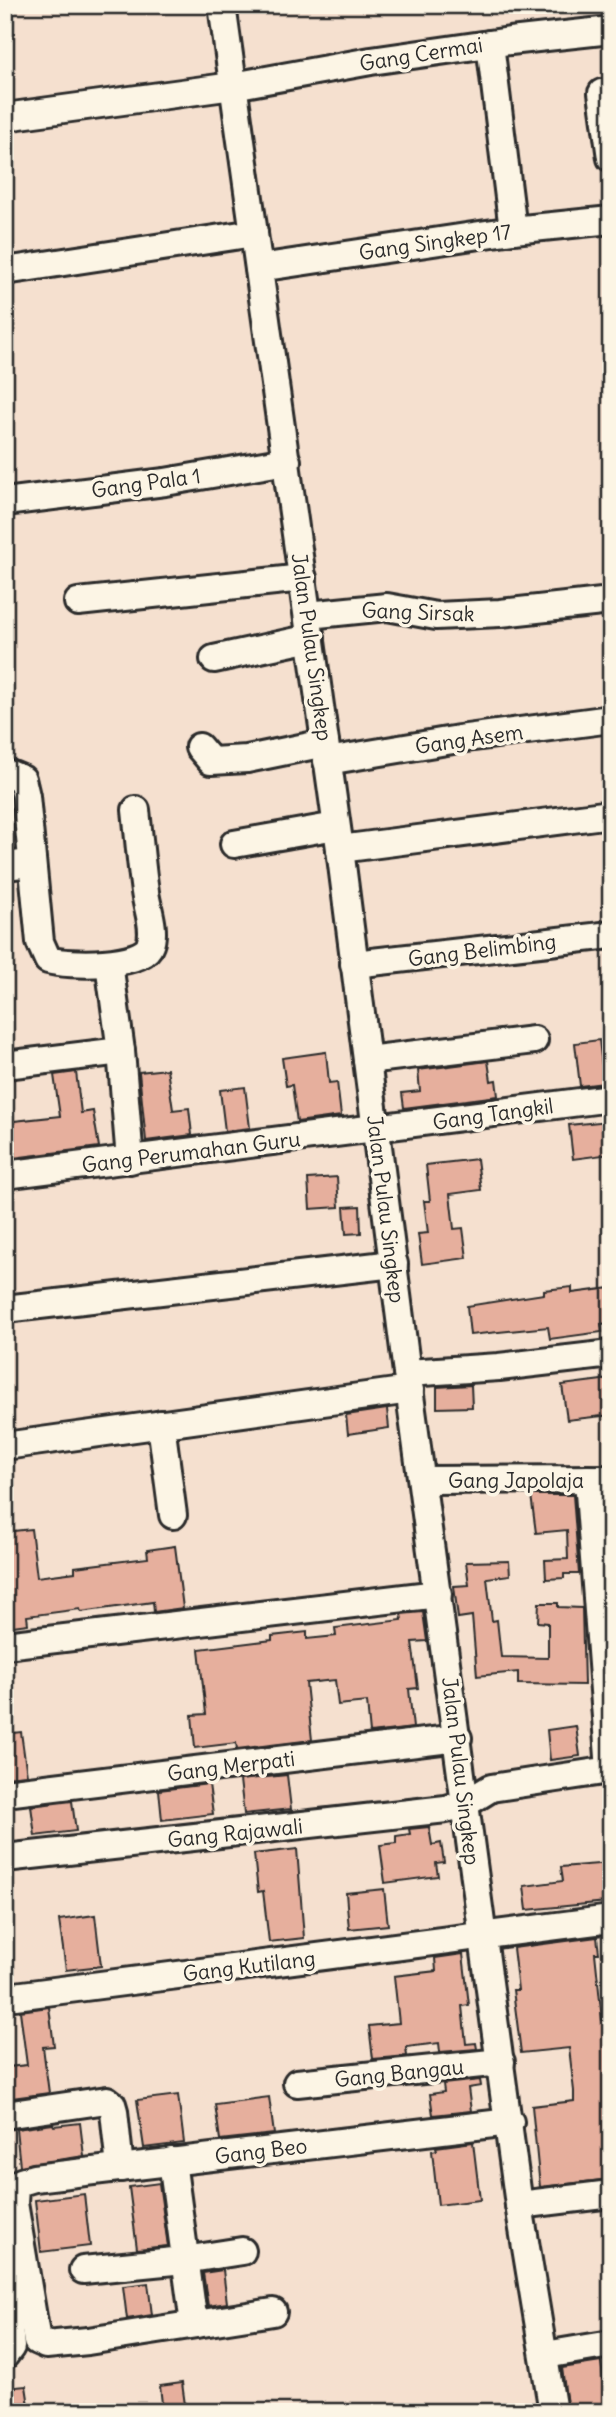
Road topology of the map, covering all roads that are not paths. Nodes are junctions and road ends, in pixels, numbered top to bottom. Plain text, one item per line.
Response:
1 (222, 5) edge
2 (611, 30) edge
3 (490, 44) junction
4 (233, 86) junction
5 (602, 93) dead end
6 (5, 117) edge
7 (611, 158) edge
8 (611, 220) edge
9 (513, 230) junction
10 (254, 233) junction
11 (260, 268) junction
12 (5, 271) edge
13 (287, 461) junction
14 (5, 502) edge
15 (303, 578) junction
16 (611, 601) edge
17 (78, 602) dead end
18 (310, 626) junction
19 (214, 659) dead end
20 (611, 719) edge
21 (199, 747) dead end
22 (326, 752) junction
23 (11, 775) edge
24 (136, 810) dead end
25 (611, 814) edge
26 (338, 837) junction
27 (234, 844) dead end
28 (31, 863) junction
29 (5, 866) edge
30 (611, 935) edge
31 (109, 963) junction
32 (354, 964) junction
33 (534, 1040) dead end
34 (121, 1051) junction
35 (367, 1060) junction
36 (5, 1065) edge
37 (611, 1098) edge
38 (376, 1129) junction
39 (130, 1160) junction
40 (5, 1175) edge
41 (394, 1268) junction
42 (5, 1309) edge
43 (611, 1354) edge
44 (408, 1381) junction
45 (161, 1424) junction
46 (5, 1446) edge
47 (599, 1479) edge
48 (422, 1480) junction
49 (173, 1515) dead end
50 (438, 1594) junction
51 (604, 1602) edge
52 (5, 1645) edge
53 (457, 1738) junction
54 (610, 1770) edge
55 (5, 1793) edge
56 (465, 1804) junction
57 (5, 1858) edge
58 (611, 1919) edge
59 (484, 1936) junction
60 (15, 1996) dead end
61 (501, 2062) junction
62 (297, 2083) dead end
63 (5, 2115) edge
64 (510, 2122) junction
65 (172, 2161) junction
66 (120, 2168) junction
67 (611, 2194) edge
68 (519, 2205) junction
69 (242, 2250) dead end
70 (184, 2259) junction
71 (83, 2270) dead end
72 (5, 2286) edge
73 (273, 2312) dead end
74 (194, 2324) junction
75 (611, 2344) edge
76 (5, 2355) edge
77 (545, 2355) junction
78 (553, 2412) edge

1 - 4 street, Jalan Pulau Singkep
2 - 3 street, Gang Cermai
3 - 4 street, Gang Cermai
3 - 9 street
4 - 6 street, Gang Cermai
4 - 10 street, Jalan Pulau Singkep
5 - 7 street
8 - 9 street, Gang Singkep 17
9 - 11 street, Gang Singkep 17
10 - 11 street, Jalan Pulau Singkep
10 - 12 street
11 - 13 street, Jalan Pulau Singkep
13 - 14 street, Gang Pala 1
13 - 15 street, Jalan Pulau Singkep
15 - 17 street
15 - 18 street, Jalan Pulau Singkep
16 - 18 street, Gang Sirsak
18 - 19 street, Gang Sirsak
18 - 22 street, Jalan Pulau Singkep
20 - 22 street, Gang Asem
21 - 22 street, Gang Asem
22 - 26 street, Jalan Pulau Singkep
23 - 28 street
24 - 31 street
25 - 26 street
26 - 27 street
26 - 32 street, Jalan Pulau Singkep
28 - 29 street
28 - 31 street
30 - 32 street, Gang Belimbing
31 - 34 street
32 - 35 street, Jalan Pulau Singkep
33 - 35 street
34 - 36 street
34 - 39 street
35 - 38 street, Jalan Pulau Singkep
37 - 38 street, Gang Tangkil
38 - 39 street, Gang Perumahan Guru
38 - 41 street, Jalan Pulau Singkep
39 - 40 street, Gang Perumahan Guru
41 - 42 street
41 - 44 street, Jalan Pulau Singkep
43 - 44 street
44 - 45 street
44 - 48 street, Jalan Pulau Singkep
45 - 46 street
45 - 49 street
47 - 48 street, Gang Japolaja
47 - 51 street
48 - 50 street, Jalan Pulau Singkep
50 - 52 street
50 - 53 street, Jalan Pulau Singkep
51 - 54 street
53 - 55 street, Gang Merpati
53 - 56 street, Jalan Pulau Singkep
54 - 56 street, Gang Rajawali
56 - 57 street, Gang Rajawali
56 - 59 street, Jalan Pulau Singkep
58 - 59 street, Gang Kutilang
59 - 60 street, Gang Kutilang
59 - 61 street, Jalan Pulau Singkep
61 - 62 street, Gang Bangau
61 - 64 street, Jalan Pulau Singkep
63 - 66 street
64 - 65 street, Gang Beo
64 - 68 street, Jalan Pulau Singkep
65 - 66 street, Gang Beo
65 - 70 street
66 - 74 street, Gang Beo
67 - 68 street
68 - 77 street, Jalan Pulau Singkep
69 - 70 street
70 - 71 street
70 - 74 street
72 - 76 street
73 - 74 street
75 - 77 street
77 - 78 street, Jalan Pulau Singkep

